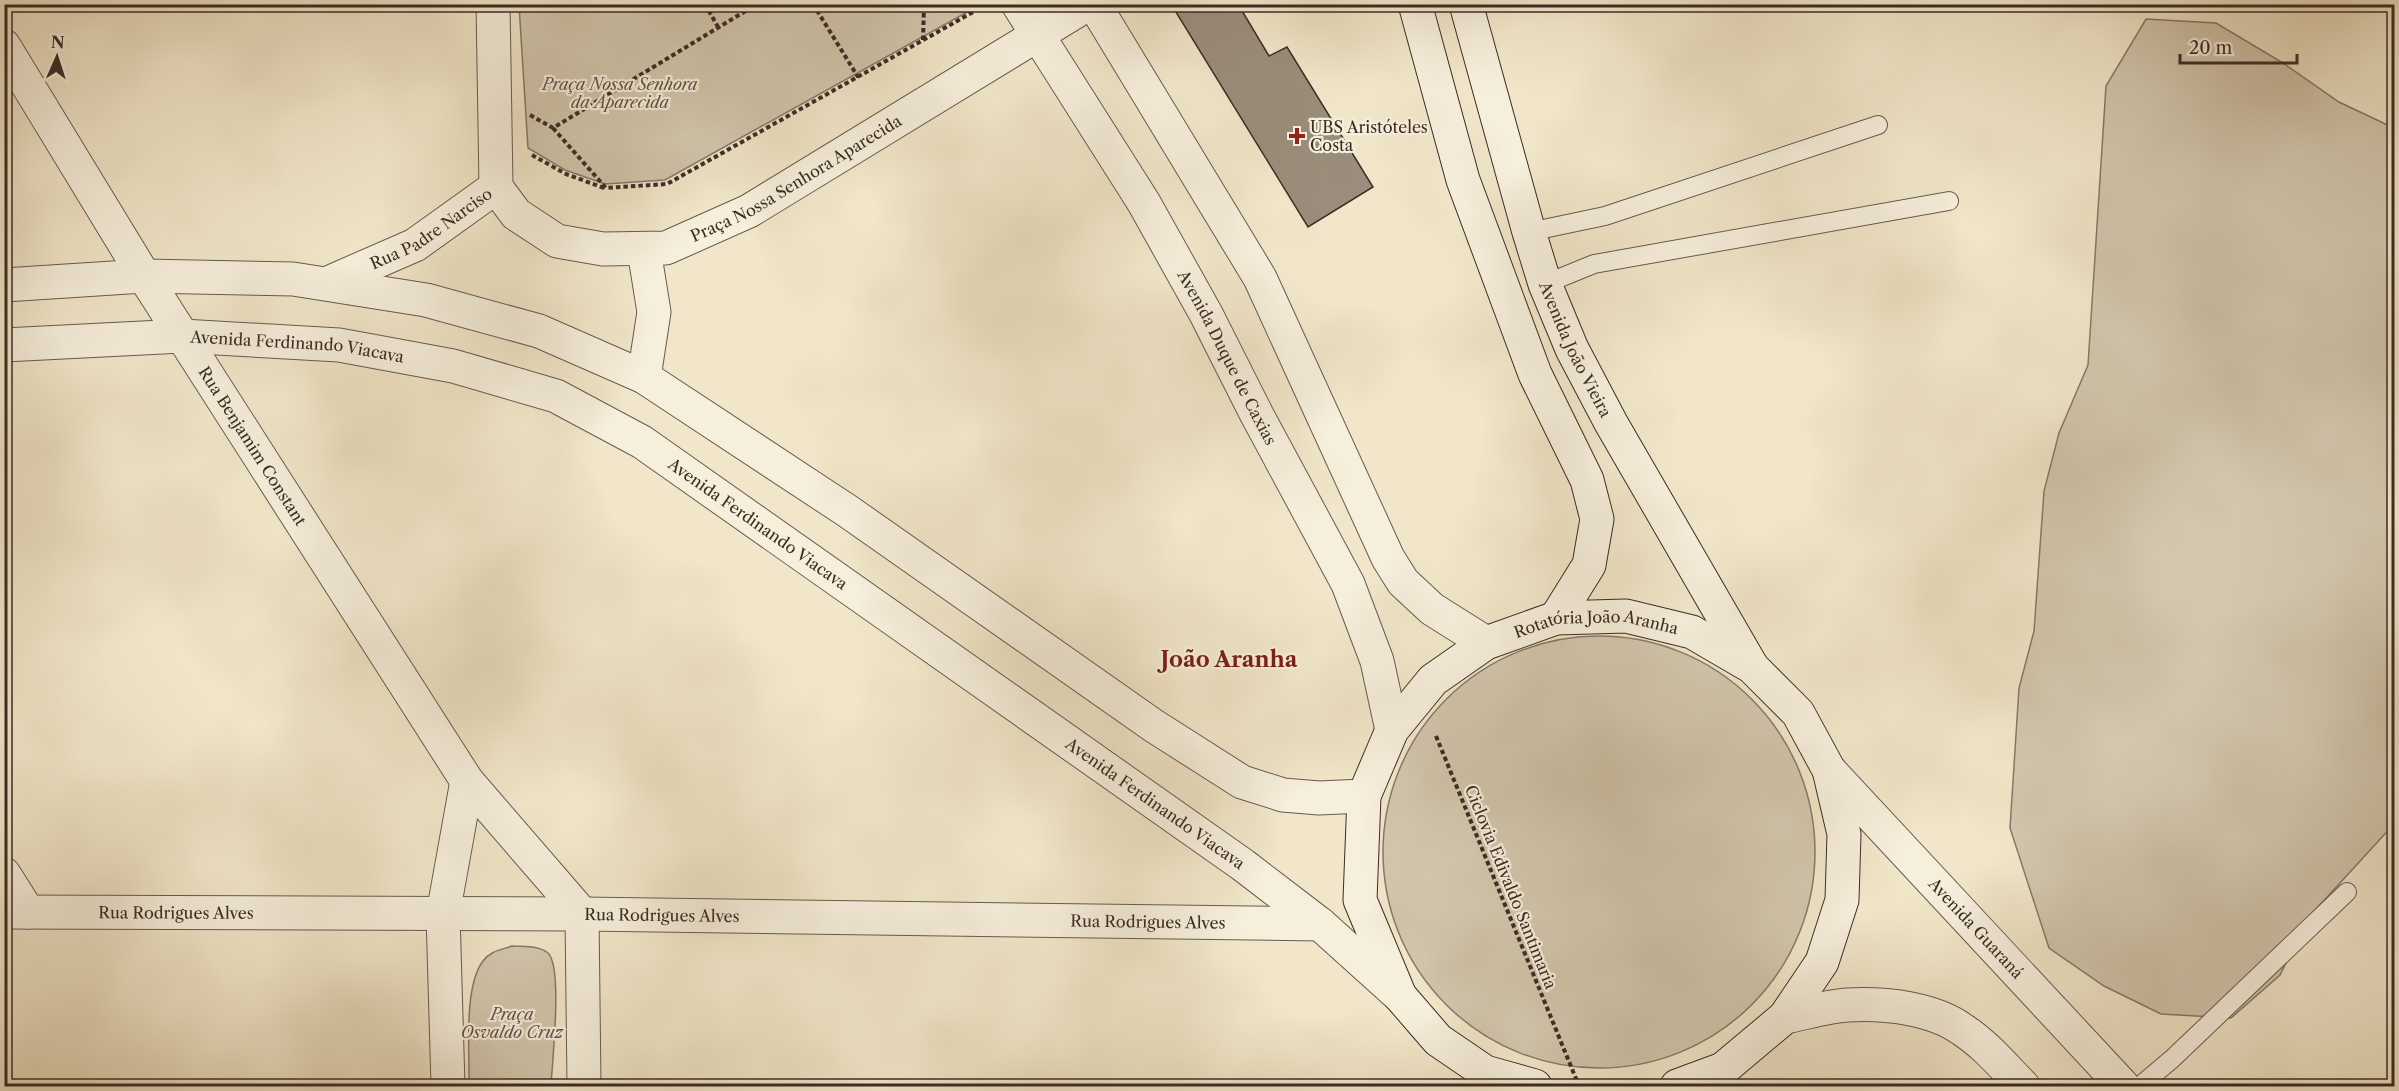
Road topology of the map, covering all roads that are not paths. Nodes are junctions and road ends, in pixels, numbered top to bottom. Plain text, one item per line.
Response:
1 (493, 4) edge
2 (1018, 4) edge
3 (1088, 4) edge
4 (1094, 4) edge
5 (1415, 4) edge
6 (1466, 4) edge
7 (1037, 36) junction
8 (4, 46) edge
9 (1878, 125) dead end
10 (496, 187) junction
11 (1949, 201) dead end
12 (1529, 232) junction
13 (644, 250) junction
14 (144, 276) junction
15 (328, 283) junction
16 (1545, 284) junction
17 (4, 285) edge
18 (182, 336) junction
19 (4, 345) edge
20 (644, 377) junction
21 (1556, 618) junction
22 (1486, 643) junction
23 (1752, 667) junction
24 (1392, 730) junction
25 (1829, 770) junction
26 (467, 781) junction
27 (1364, 796) junction
28 (4, 874) edge
29 (2348, 892) dead end
30 (16, 912) edge
31 (443, 914) junction
32 (582, 915) junction
33 (1320, 924) junction
34 (1400, 996) junction
35 (1785, 1017) junction
36 (1720, 1078) edge
37 (1493, 1079) edge
38 (448, 1086) edge
39 (584, 1086) edge
40 (1535, 1086) edge
41 (1677, 1086) edge
42 (2023, 1086) edge
43 (2123, 1086) edge
44 (2139, 1086) edge

1 - 10 street, Rua Padre Narciso
2 - 7 street, Avenida Duque de Caxias
3 - 7 street, Praça Nossa Senhora Aparecida
4 - 22 street
5 - 21 street
6 - 12 street, Avenida João Vieira
7 - 13 street, Praça Nossa Senhora Aparecida
7 - 24 street, Avenida Duque de Caxias
8 - 14 street, Rua Benjamim Constant
9 - 12 lane
10 - 13 street, Praça Nossa Senhora Aparecida
10 - 15 street, Rua Padre Narciso
11 - 16 lane
12 - 16 street, Avenida João Vieira
13 - 20 street
14 - 15 street
14 - 17 street
14 - 18 street, Rua Benjamim Constant
15 - 20 street
16 - 23 street, Avenida João Vieira
18 - 19 street, Avenida Ferdinando Viacava
18 - 26 street, Rua Benjamim Constant
18 - 33 street, Avenida Ferdinando Viacava
20 - 27 street
21 - 22 street, Rotatória João Aranha
21 - 23 street, Rotatória João Aranha
22 - 24 street, Rotatória João Aranha
23 - 25 street, Rotatória João Aranha
24 - 27 street, Rotatória João Aranha
25 - 35 street, Rotatória João Aranha
25 - 43 street, Avenida Guaraná
26 - 31 street
26 - 32 street, Rua Benjamim Constant
27 - 34 street, Rotatória João Aranha
28 - 30 street
29 - 44 lane
30 - 31 street, Rua Rodrigues Alves
31 - 32 street, Rua Rodrigues Alves
31 - 38 street
32 - 33 street, Rua Rodrigues Alves
32 - 39 street
33 - 34 street, Avenida Ferdinando Viacava
34 - 37 street, Rotatória João Aranha
35 - 36 street, Rotatória João Aranha
35 - 42 street
36 - 41 street, Rotatória João Aranha
37 - 40 street, Rotatória João Aranha

